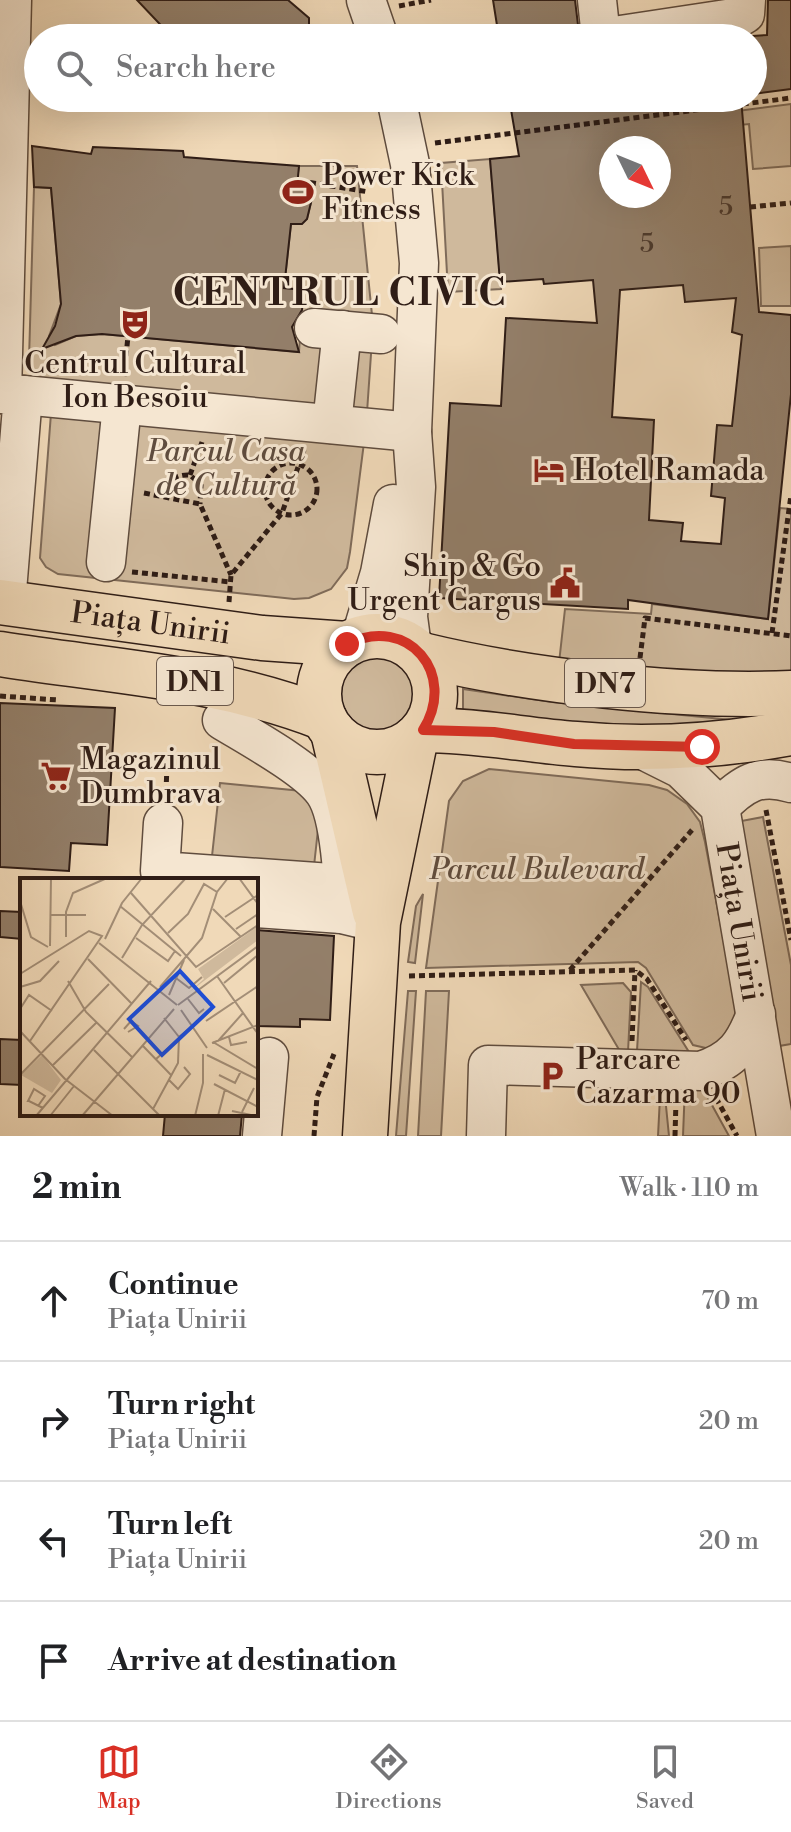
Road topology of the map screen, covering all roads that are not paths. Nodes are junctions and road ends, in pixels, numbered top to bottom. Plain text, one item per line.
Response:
1 (12, 0) edge
2 (597, 0) edge
3 (746, 0) edge
4 (699, 11) edge
5 (600, 24) edge
6 (648, 24) edge
7 (399, 112) edge
8 (381, 334) dead end
9 (8, 395) edge
10 (122, 405) junction
11 (332, 424) junction
12 (412, 432) junction
13 (4, 557) edge
14 (119, 567) road end
15 (3, 602) edge
16 (354, 640) junction
17 (417, 651) junction
18 (0, 654) edge
19 (791, 693) edge
20 (222, 720) dead end
21 (328, 725) junction
22 (791, 733) edge
23 (420, 734) junction
24 (574, 744) junction
25 (639, 748) junction
26 (778, 794) edge
27 (721, 811) junction
28 (163, 823) dead end
29 (390, 872) junction
30 (198, 878) edge
31 (258, 889) edge
32 (355, 907) junction
33 (258, 908) edge
34 (756, 1014) junction
35 (269, 1057) dead end
36 (262, 1136) edge
37 (365, 1136) edge
38 (486, 1136) edge
39 (776, 1136) edge

1 - 9 street
2 - 5 street
3 - 4 street
4 - 6 street
7 - 12 street
8 - 11 street
9 - 10 street
9 - 13 street
10 - 11 street
10 - 14 street
11 - 12 street
12 - 16 street
12 - 17 street
13 - 15 street
15 - 16 main road, Piața Unirii / DN7
16 - 17 main road, Piața Unirii / DN7
16 - 21 main road
17 - 19 main road, DN7
17 - 23 main road
18 - 21 main road, Piața Unirii / DN1
20 - 32 street
21 - 23 main road, Piața Unirii / DN7
21 - 32 main road
22 - 25 main road, Piața Unirii / DN7
23 - 24 main road, Piața Unirii / DN7
23 - 29 main road
24 - 25 main road, Piața Unirii / DN7
24 - 29 main road
25 - 27 street, Piața Unirii
26 - 27 street
27 - 34 street, Piața Unirii
28 - 30 street
29 - 32 main road
31 - 32 street
32 - 33 street
32 - 37 main road
34 - 38 street
34 - 39 street, Piața Unirii
35 - 36 street

